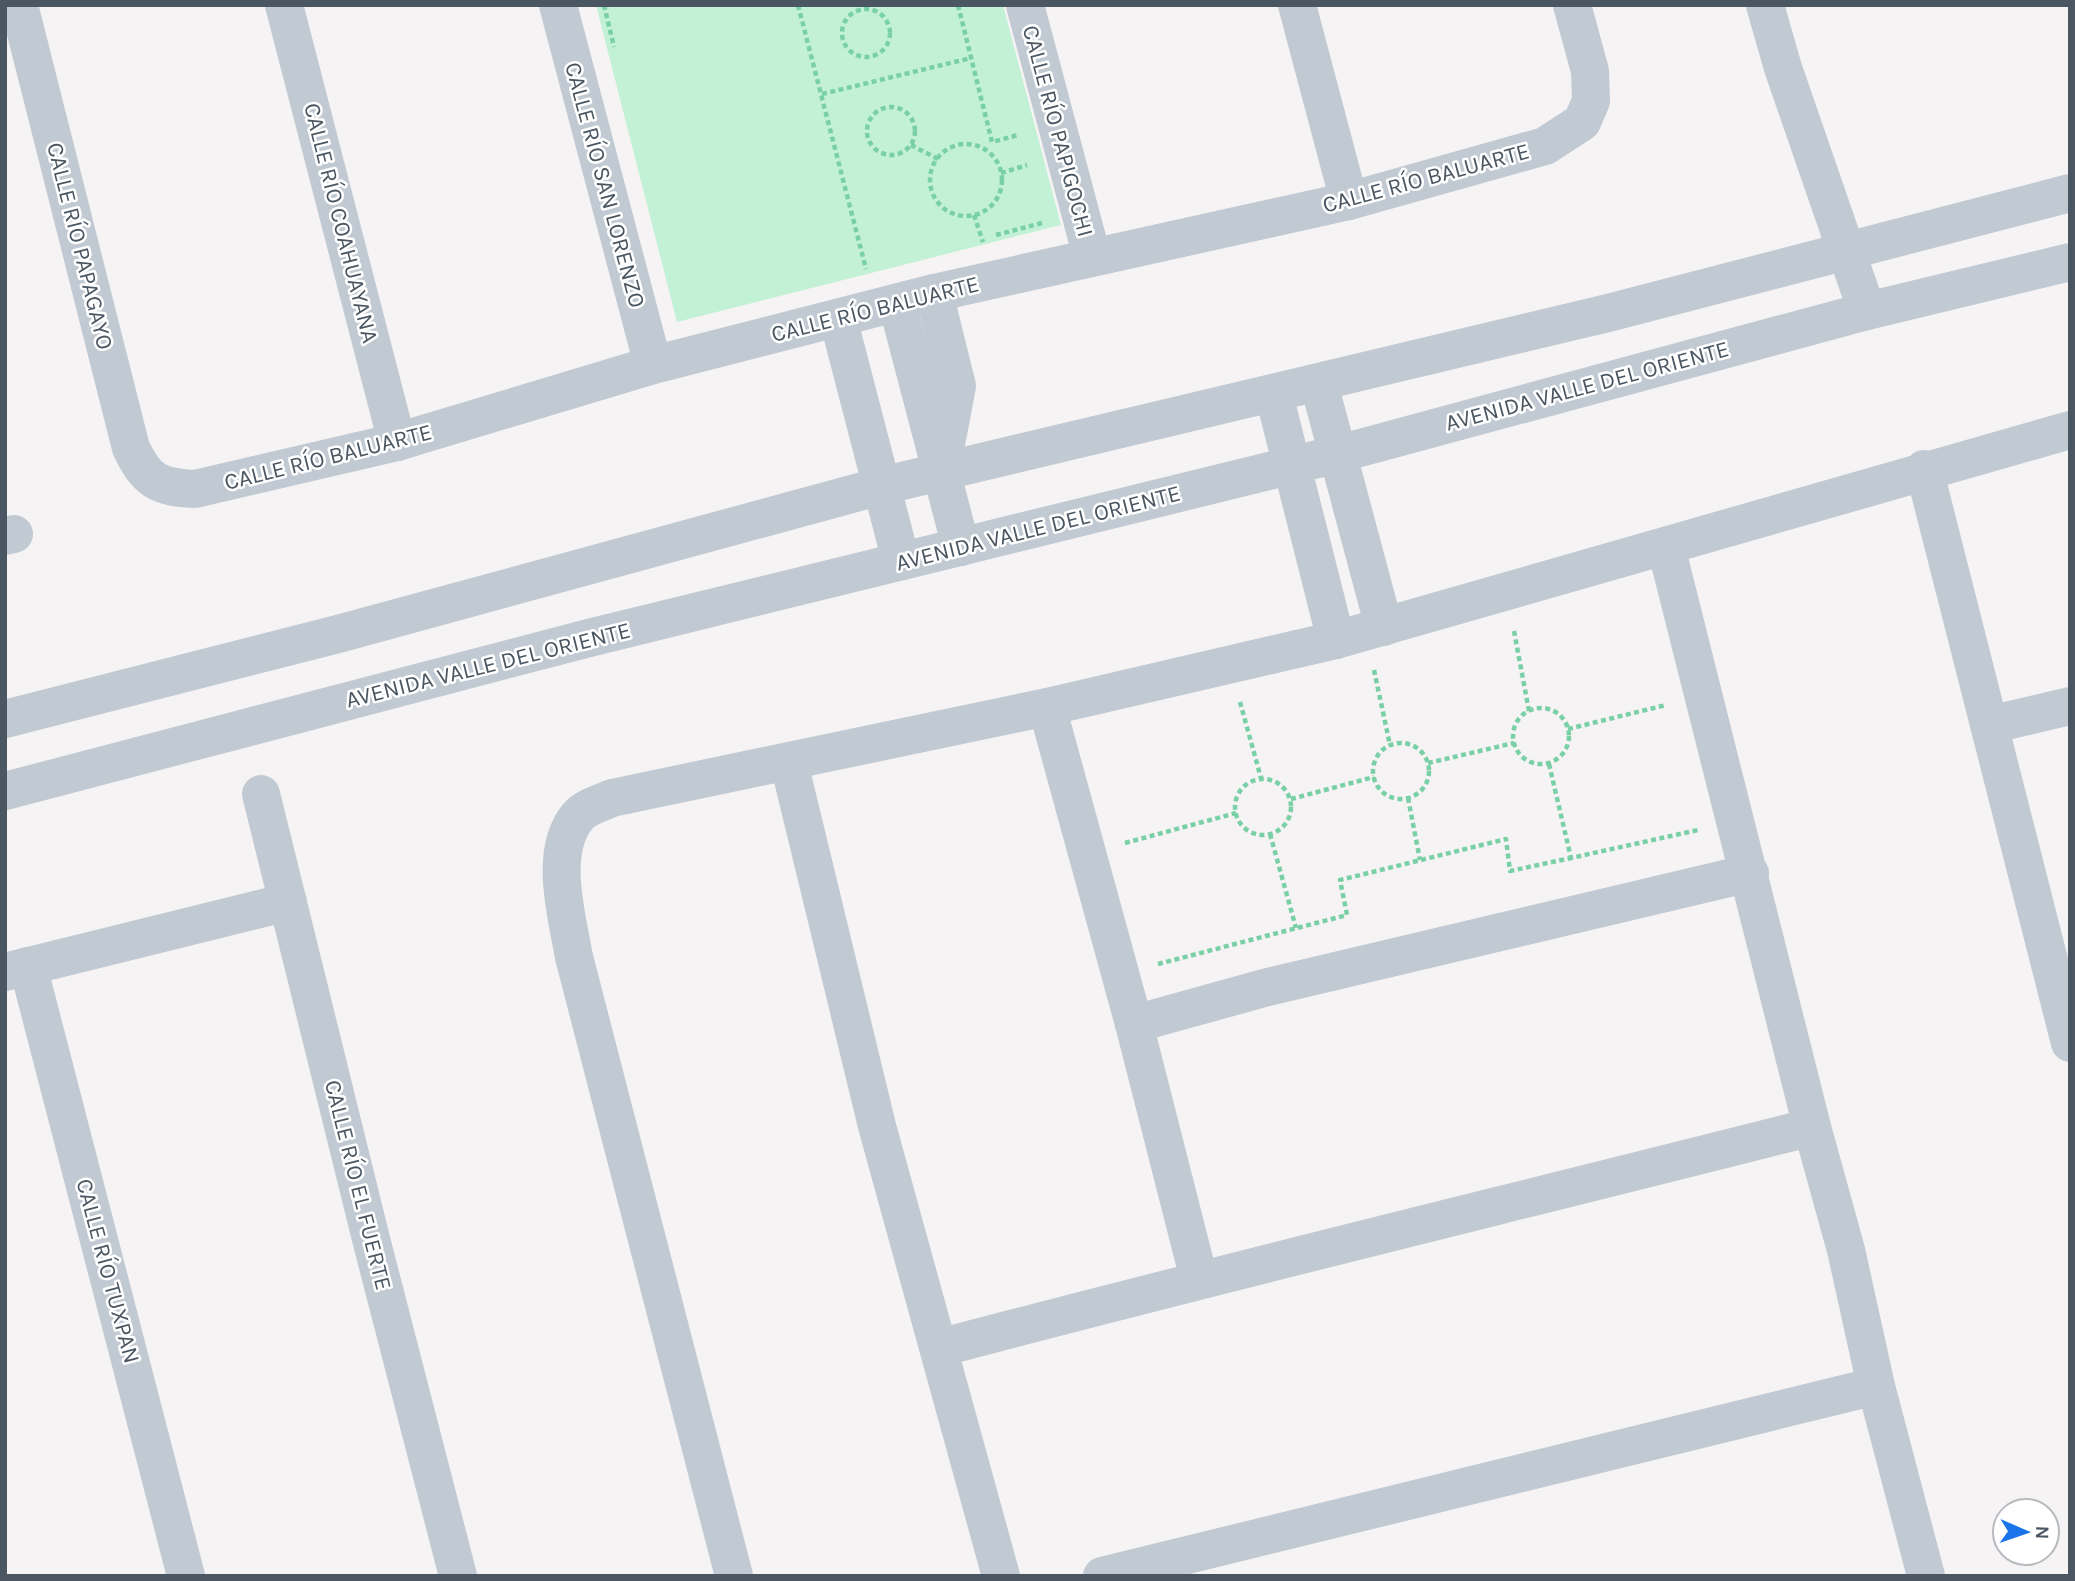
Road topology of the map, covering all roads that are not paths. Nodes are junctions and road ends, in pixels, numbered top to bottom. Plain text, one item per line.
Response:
1 (19, 5) edge
2 (284, 5) edge
3 (558, 5) edge
4 (1025, 5) edge
5 (1297, 5) edge
6 (1572, 5) edge
7 (1765, 5) edge
8 (2070, 193) edge
9 (1349, 201) junction
10 (1846, 250) junction
11 (1092, 257) junction
12 (2070, 262) edge
13 (934, 293) junction
14 (887, 306) junction
15 (1867, 311) junction
16 (838, 318) junction
17 (653, 365) junction
18 (1319, 384) junction
19 (1274, 395) junction
20 (2070, 430) edge
21 (397, 442) junction
22 (1338, 454) junction
23 (1292, 466) junction
24 (1924, 469) junction
25 (941, 472) junction
26 (153, 481) joint
27 (881, 486) junction
28 (961, 547) junction
29 (1665, 547) junction
30 (901, 561) junction
31 (1362, 633) junction
32 (2070, 706) edge
33 (1047, 708) junction
34 (5, 719) edge
35 (1989, 725) junction
36 (789, 763) junction
37 (5, 791) edge
38 (261, 794) dead end
39 (1750, 873) junction
40 (288, 902) junction
41 (17, 969) edge
42 (2062, 978) edge
43 (1134, 1024) junction
44 (2070, 1043) edge
45 (1812, 1127) junction
46 (1199, 1279) junction
47 (939, 1348) junction
48 (1876, 1386) junction
49 (186, 1576) edge
50 (458, 1576) edge
51 (734, 1576) edge
52 (1001, 1576) edge
53 (1102, 1576) edge
54 (1926, 1576) edge

1 - 26 street, CALLE RÍO PAPAGAYO
2 - 21 street, CALLE RÍO COAHUAYANA
3 - 17 street, CALLE RÍO SAN LORENZO
4 - 11 street, CALLE RÍO PAPIGOCHI
5 - 9 street
6 - 9 street, CALLE RÍO BALUARTE
7 - 10 street
8 - 10 street
9 - 11 street, CALLE RÍO BALUARTE
10 - 15 street
10 - 18 street
11 - 13 street, CALLE RÍO BALUARTE
12 - 15 street, AVENIDA VALLE DEL ORIENTE
13 - 14 street, CALLE RÍO BALUARTE
13 - 25 street
14 - 16 street, CALLE RÍO BALUARTE
14 - 25 street
15 - 22 street, AVENIDA VALLE DEL ORIENTE
16 - 17 street, CALLE RÍO BALUARTE
16 - 27 street
17 - 21 street, CALLE RÍO BALUARTE
18 - 19 street
18 - 22 street
19 - 23 street
19 - 25 street
20 - 24 street
21 - 26 street, CALLE RÍO BALUARTE
22 - 23 street, AVENIDA VALLE DEL ORIENTE
22 - 31 street
23 - 28 street, AVENIDA VALLE DEL ORIENTE
23 - 31 street
24 - 29 street
24 - 35 street
25 - 27 street
25 - 28 street
27 - 30 street
27 - 34 street
28 - 30 street, AVENIDA VALLE DEL ORIENTE
29 - 31 street
29 - 39 street
30 - 37 street, AVENIDA VALLE DEL ORIENTE
31 - 33 street
32 - 35 street
33 - 36 street
33 - 43 street
35 - 42 street
36 - 47 street
36 - 51 street
38 - 40 street, CALLE RÍO EL FUERTE
39 - 43 street
39 - 45 street
40 - 41 street
40 - 50 street, CALLE RÍO EL FUERTE
41 - 49 street, CALLE RÍO TUXPAN
42 - 44 street
43 - 46 street
45 - 46 street
45 - 48 street
46 - 47 street
47 - 52 street
48 - 53 street
48 - 54 street

